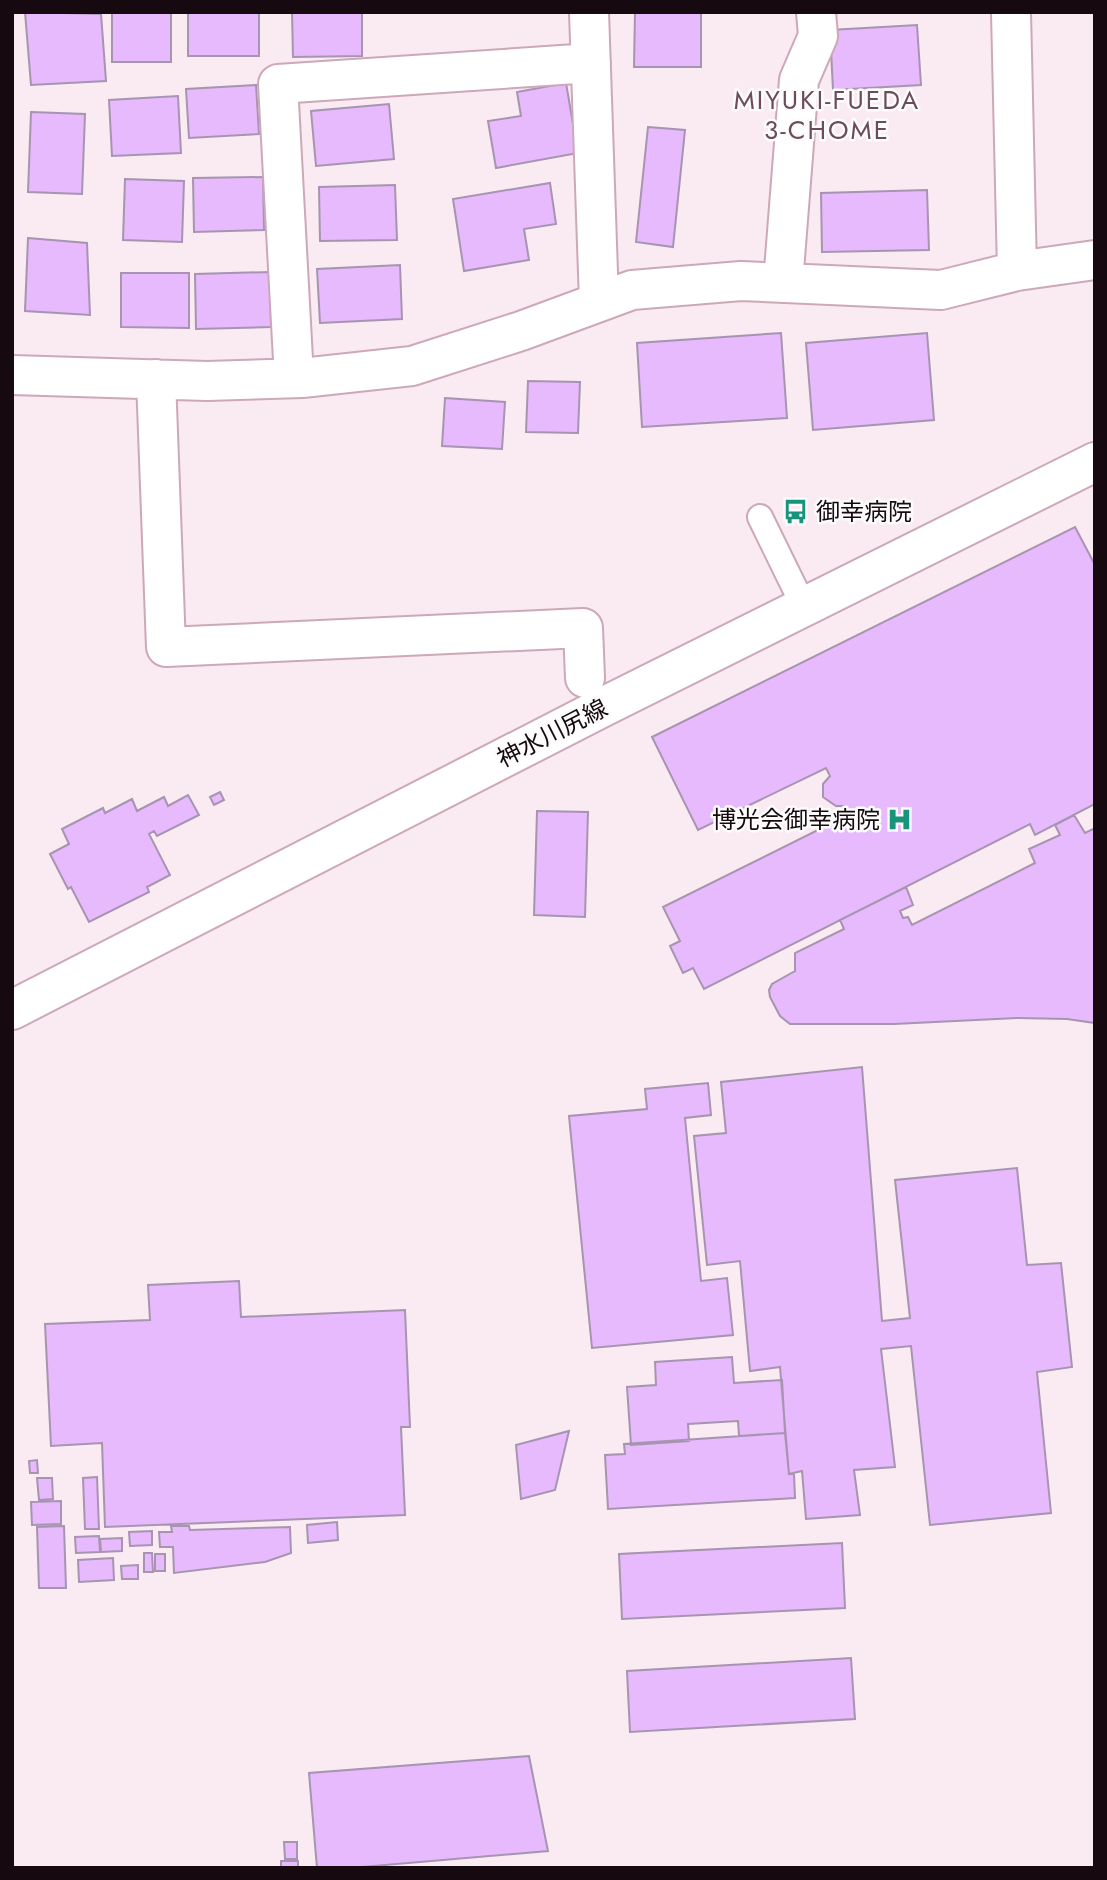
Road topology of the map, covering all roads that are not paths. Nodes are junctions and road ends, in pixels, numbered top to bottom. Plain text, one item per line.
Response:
1 (589, 12) edge
2 (816, 12) edge
3 (1011, 12) edge
4 (591, 63) junction
5 (1095, 260) edge
6 (1017, 271) junction
7 (783, 283) junction
8 (599, 302) junction
9 (12, 375) edge
10 (293, 378) junction
11 (156, 379) junction
12 (1095, 461) edge
13 (760, 517) dead end
14 (804, 607) junction
15 (585, 678) dead end
16 (12, 1010) edge

1 - 4 street
2 - 7 street
3 - 6 street
4 - 8 street
4 - 10 street
5 - 6 street
6 - 7 street
7 - 8 street
8 - 10 street
9 - 11 street
10 - 11 street
11 - 15 street
12 - 14 street, 神水川尻線
13 - 14 lane
14 - 16 street, 神水川尻線

